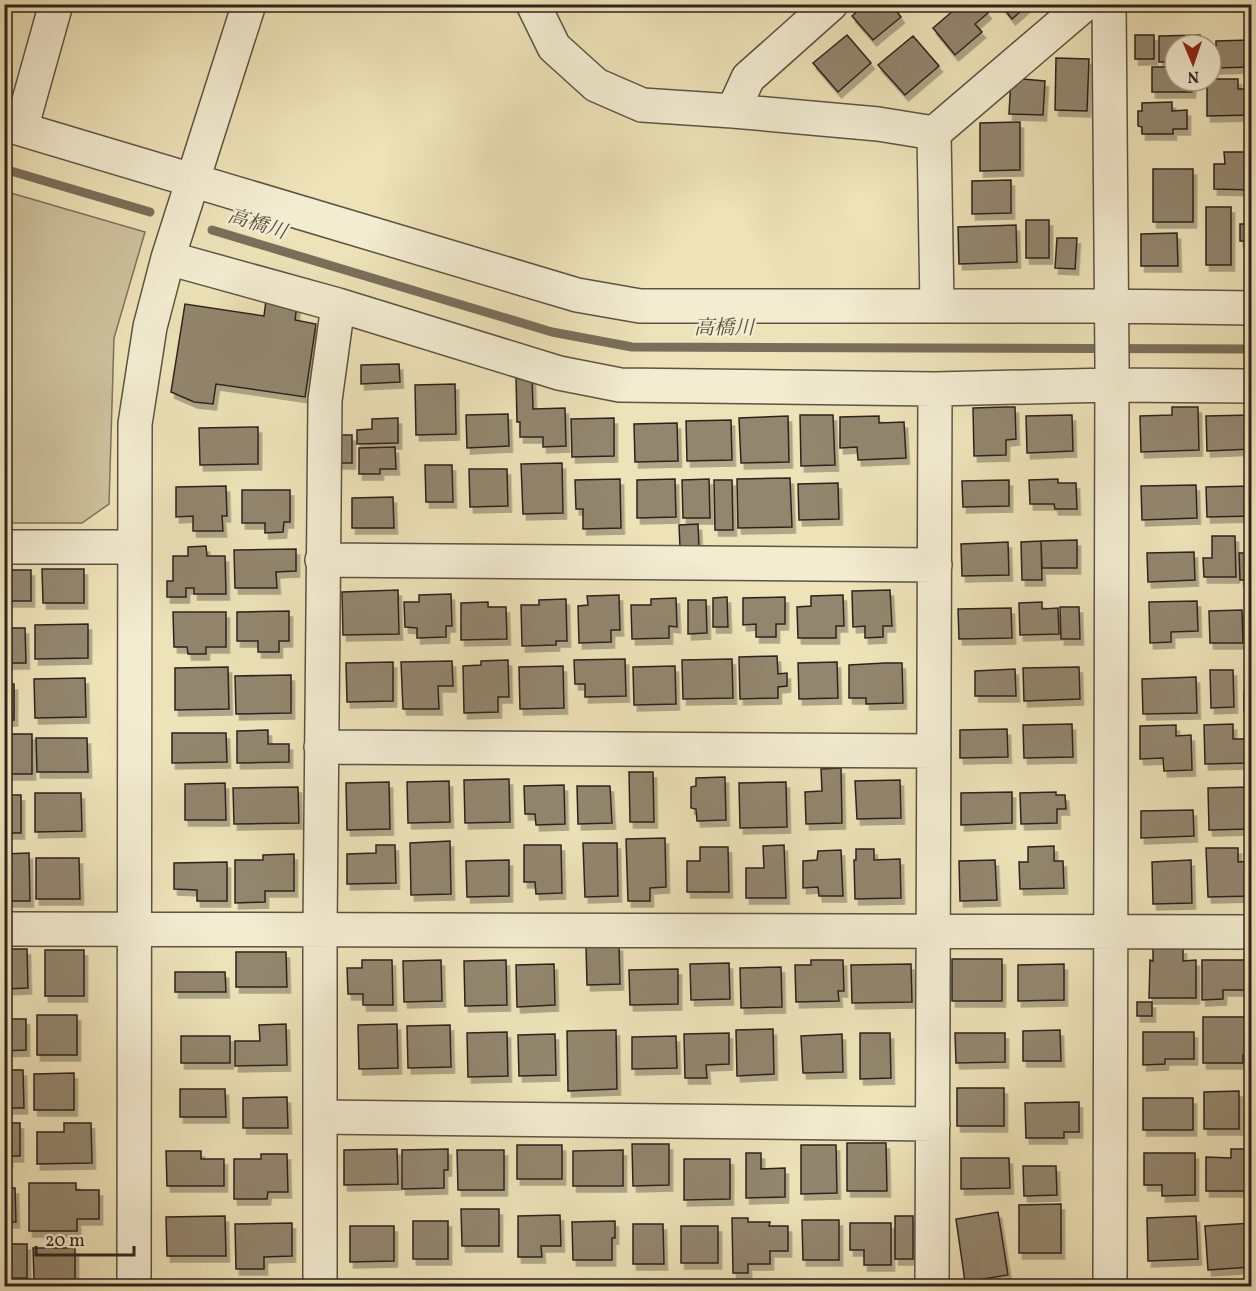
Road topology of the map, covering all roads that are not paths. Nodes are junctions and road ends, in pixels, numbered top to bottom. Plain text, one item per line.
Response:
1 (56, 4) edge
2 (249, 4) edge
3 (533, 4) edge
4 (831, 4) edge
5 (1085, 4) edge
6 (1109, 4) edge
7 (733, 111) junction
8 (13, 127) edge
9 (934, 133) junction
10 (193, 180) junction
11 (168, 258) junction
12 (338, 305) junction
13 (937, 306) junction
14 (1251, 308) edge
15 (1111, 347) junction
16 (1251, 386) edge
17 (935, 389) junction
18 (4, 547) edge
19 (135, 547) junction
20 (322, 560) junction
21 (935, 565) junction
22 (321, 747) junction
23 (934, 751) junction
24 (4, 929) edge
25 (135, 930) junction
26 (320, 930) junction
27 (932, 932) junction
28 (1111, 932) junction
29 (1251, 932) edge
30 (320, 1117) junction
31 (933, 1124) junction
32 (134, 1287) edge
33 (320, 1287) edge
34 (932, 1287) edge
35 (1110, 1287) edge

1 - 8 street
2 - 10 street
3 - 7 street
4 - 7 street
5 - 9 street
6 - 15 street
7 - 9 street
8 - 10 street
9 - 13 street
10 - 11 street
10 - 13 street
11 - 12 street
11 - 19 street
12 - 17 street
12 - 20 street
13 - 15 street
14 - 15 street
15 - 16 street
15 - 17 street
15 - 28 street
17 - 21 street
18 - 19 street
19 - 25 street
20 - 21 street
20 - 22 street
21 - 23 street
22 - 23 street
22 - 26 street
23 - 27 street
24 - 25 street
25 - 26 street
25 - 32 street
26 - 27 street
26 - 30 street
27 - 28 street
27 - 31 street
28 - 29 street
28 - 35 street
30 - 31 street
30 - 33 street
31 - 34 street

